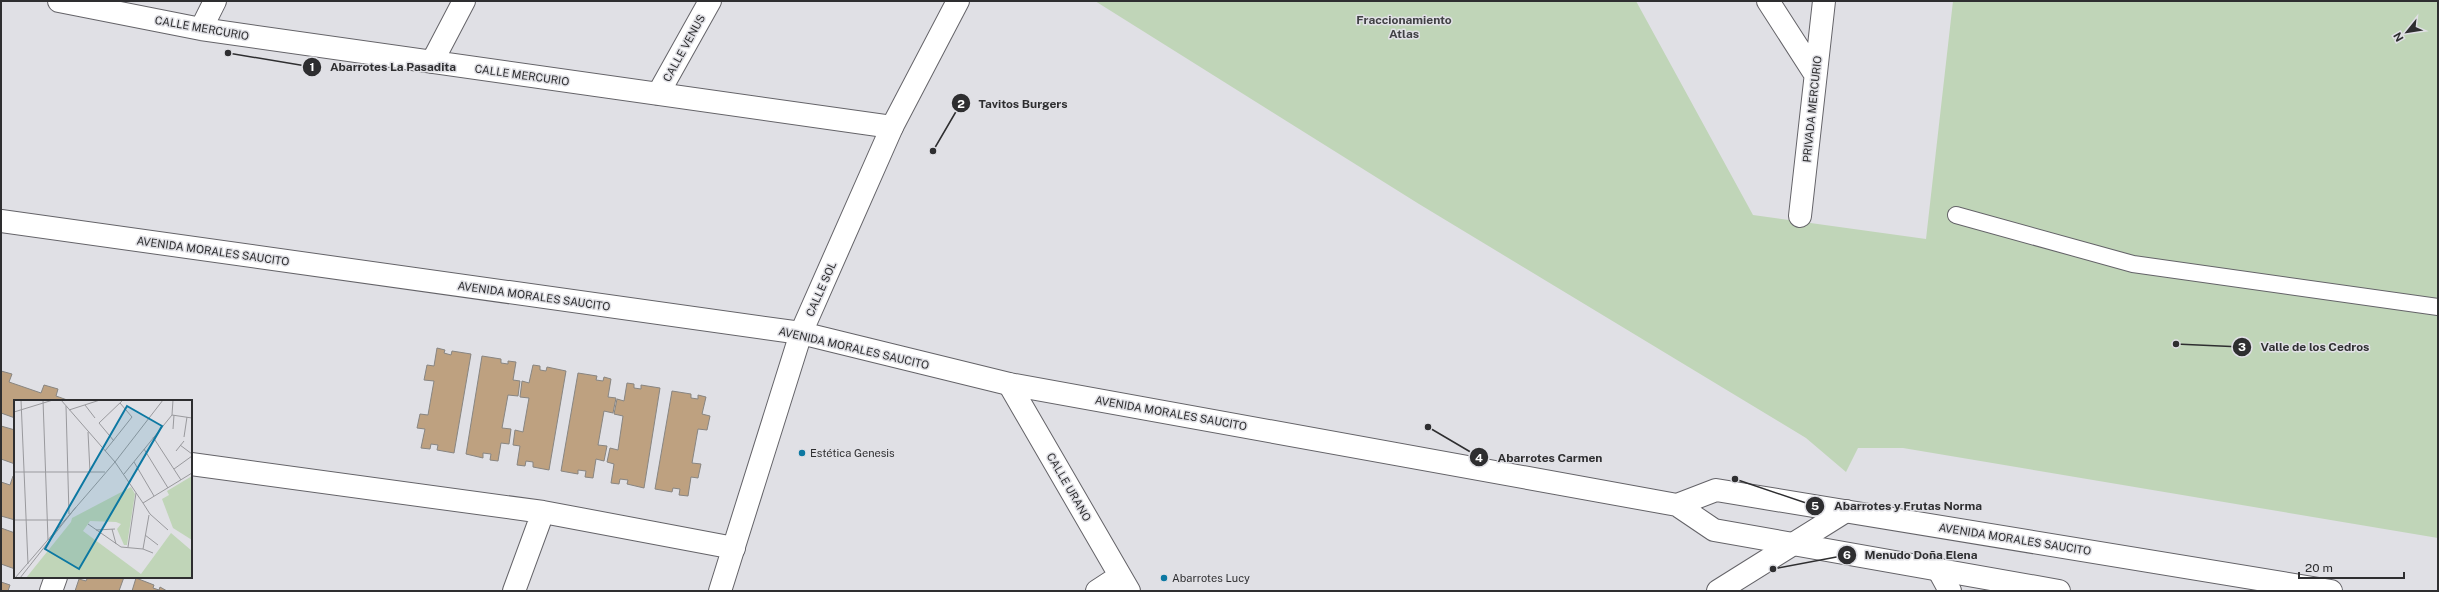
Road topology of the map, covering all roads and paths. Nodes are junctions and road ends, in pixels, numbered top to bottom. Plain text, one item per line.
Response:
1 (59, 1) edge
2 (216, 1) edge
3 (464, 1) edge
4 (710, 1) edge
5 (958, 1) edge
6 (1768, 1) edge
7 (1824, 1) edge
8 (201, 29) junction
9 (432, 62) junction
10 (1815, 74) junction
11 (658, 94) junction
12 (892, 127) junction
13 (1956, 215) dead end
14 (1800, 216) dead end
15 (1, 221) edge
16 (2438, 307) edge
17 (801, 333) junction
18 (1009, 384) junction
19 (192, 464) edge
20 (1677, 505) junction
21 (1846, 511) junction
22 (543, 512) junction
23 (1794, 544) junction
24 (734, 548) junction
25 (1938, 569) junction
26 (56, 578) edge
27 (1125, 583) edge
28 (51, 591) edge
29 (514, 591) edge
30 (720, 591) edge
31 (1097, 591) edge
32 (1718, 591) edge
33 (1950, 591) edge
34 (2060, 591) edge
35 (2331, 591) edge

1 - 8 street, CALLE MERCURIO
2 - 8 street
3 - 9 street
4 - 11 street, CALLE VENUS
5 - 12 street, CALLE SOL
6 - 10 street
7 - 10 street, PRIVADA MERCURIO
8 - 9 street, CALLE MERCURIO
9 - 11 street, CALLE MERCURIO
10 - 14 street, PRIVADA MERCURIO
11 - 12 street, CALLE MERCURIO
12 - 17 street, CALLE SOL
13 - 16 lane
15 - 17 street, AVENIDA MORALES SAUCITO
17 - 18 street, AVENIDA MORALES SAUCITO
17 - 24 street, CALLE SOL
18 - 20 street, AVENIDA MORALES SAUCITO
18 - 27 street, CALLE URANO
19 - 22 street
20 - 21 street, AVENIDA MORALES SAUCITO
20 - 23 street, AVENIDA MORALES SAUCITO
21 - 23 street
21 - 35 street, AVENIDA MORALES SAUCITO
22 - 24 street
22 - 29 street
23 - 25 street, AVENIDA MORALES SAUCITO
23 - 32 street
24 - 30 street, CALLE SOL
25 - 33 street
25 - 34 street, AVENIDA MORALES SAUCITO
26 - 28 street
27 - 31 street

